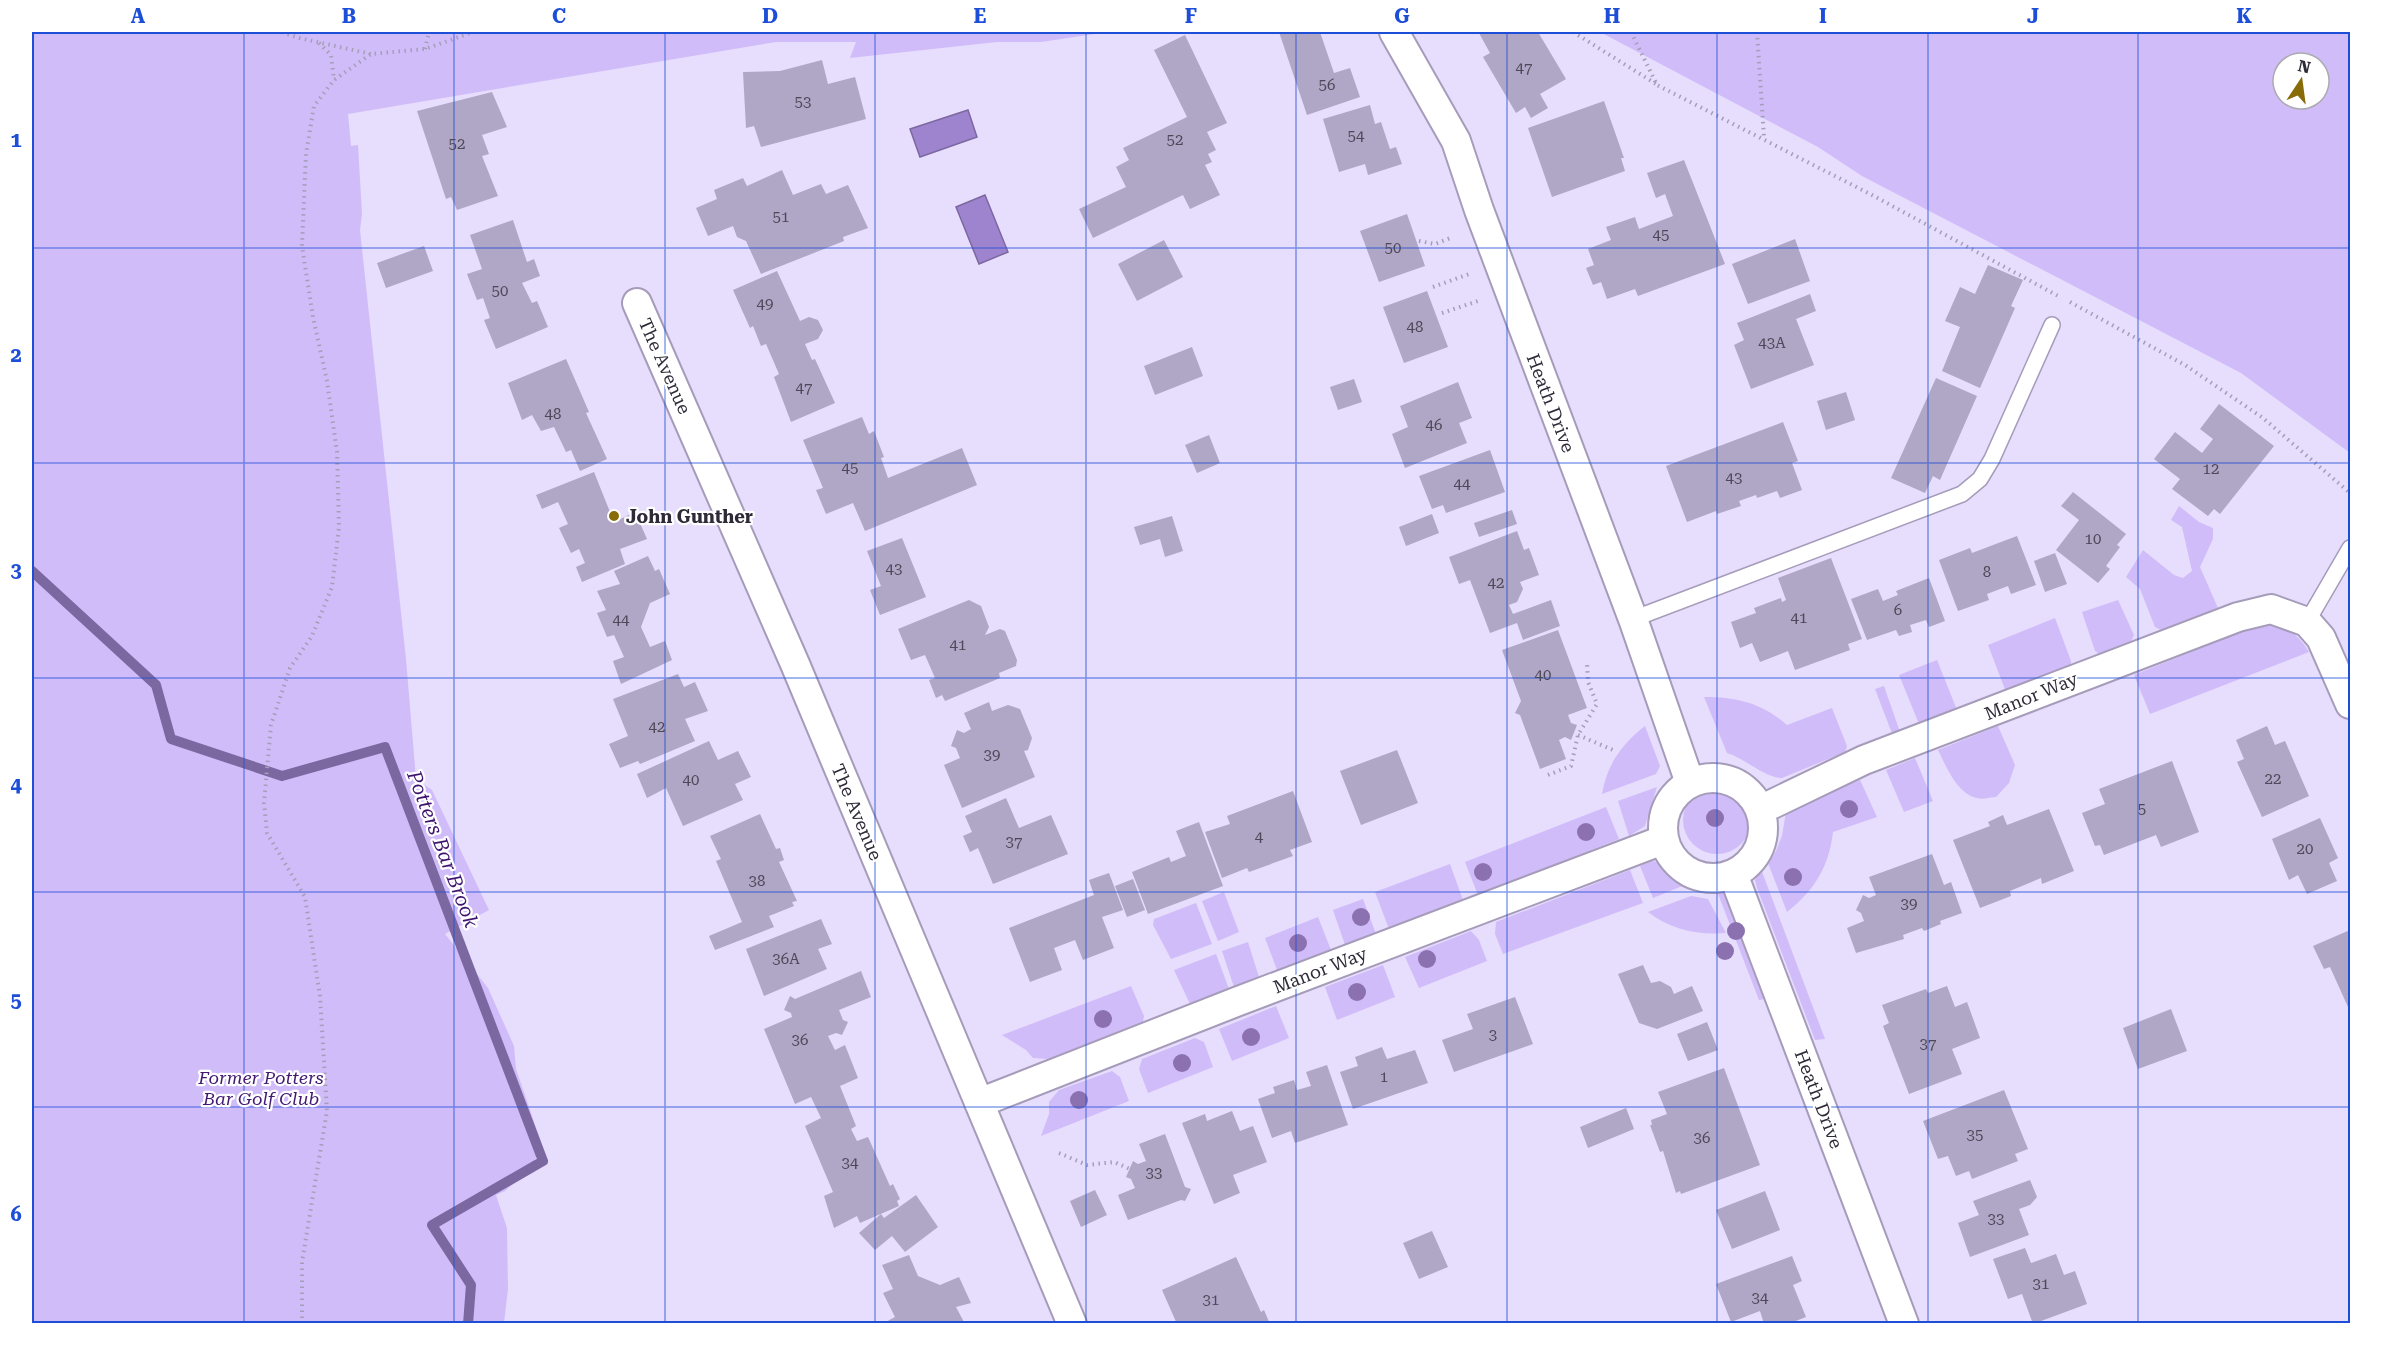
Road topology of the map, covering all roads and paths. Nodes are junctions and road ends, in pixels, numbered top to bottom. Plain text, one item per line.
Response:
1 (282, 32) edge
2 (429, 32) edge
3 (473, 32) edge
4 (1394, 32) edge
5 (1573, 32) edge
6 (1630, 32) edge
7 (1757, 32) edge
8 (318, 43) junction
9 (425, 50) junction
10 (372, 54) junction
11 (334, 80) junction
12 (1657, 85) junction
13 (1461, 234) dead end
14 (1419, 241) dead end
15 (1475, 272) dead end
16 (1433, 287) dead end
17 (1484, 299) dead end
18 (637, 303) dead end
19 (1442, 313) dead end
20 (2052, 325) dead end
21 (2350, 548) edge
22 (1633, 620) junction
23 (2307, 622) junction
24 (1587, 663) dead end
25 (2350, 704) edge
26 (1578, 735) junction
27 (1613, 750) dead end
28 (1548, 775) dead end
29 (1690, 783) junction
30 (1760, 810) junction
31 (1663, 840) junction
32 (1733, 874) junction
33 (979, 1103) junction
34 (1059, 1153) dead end
35 (1130, 1169) dead end
36 (302, 1323) edge
37 (1072, 1323) edge
38 (1904, 1323) edge

1 - 8 path
2 - 9 path
3 - 9 path
4 - 22 street, Heath Drive
5 - 12 path
6 - 12 path
7 - 12 path
8 - 10 path
8 - 11 path
9 - 10 path
10 - 11 path
11 - 36 path
13 - 14 path
15 - 16 path
17 - 19 path
18 - 33 street, The Avenue
20 - 22 lane
21 - 23 lane
22 - 29 street, Heath Drive
23 - 25 street
23 - 30 street, Manor Way
24 - 26 path
26 - 27 path
26 - 28 path
29 - 30 street
29 - 31 street
30 - 32 street
31 - 32 street
31 - 33 street, Manor Way
32 - 38 street, Heath Drive
33 - 37 street, The Avenue
34 - 35 path

